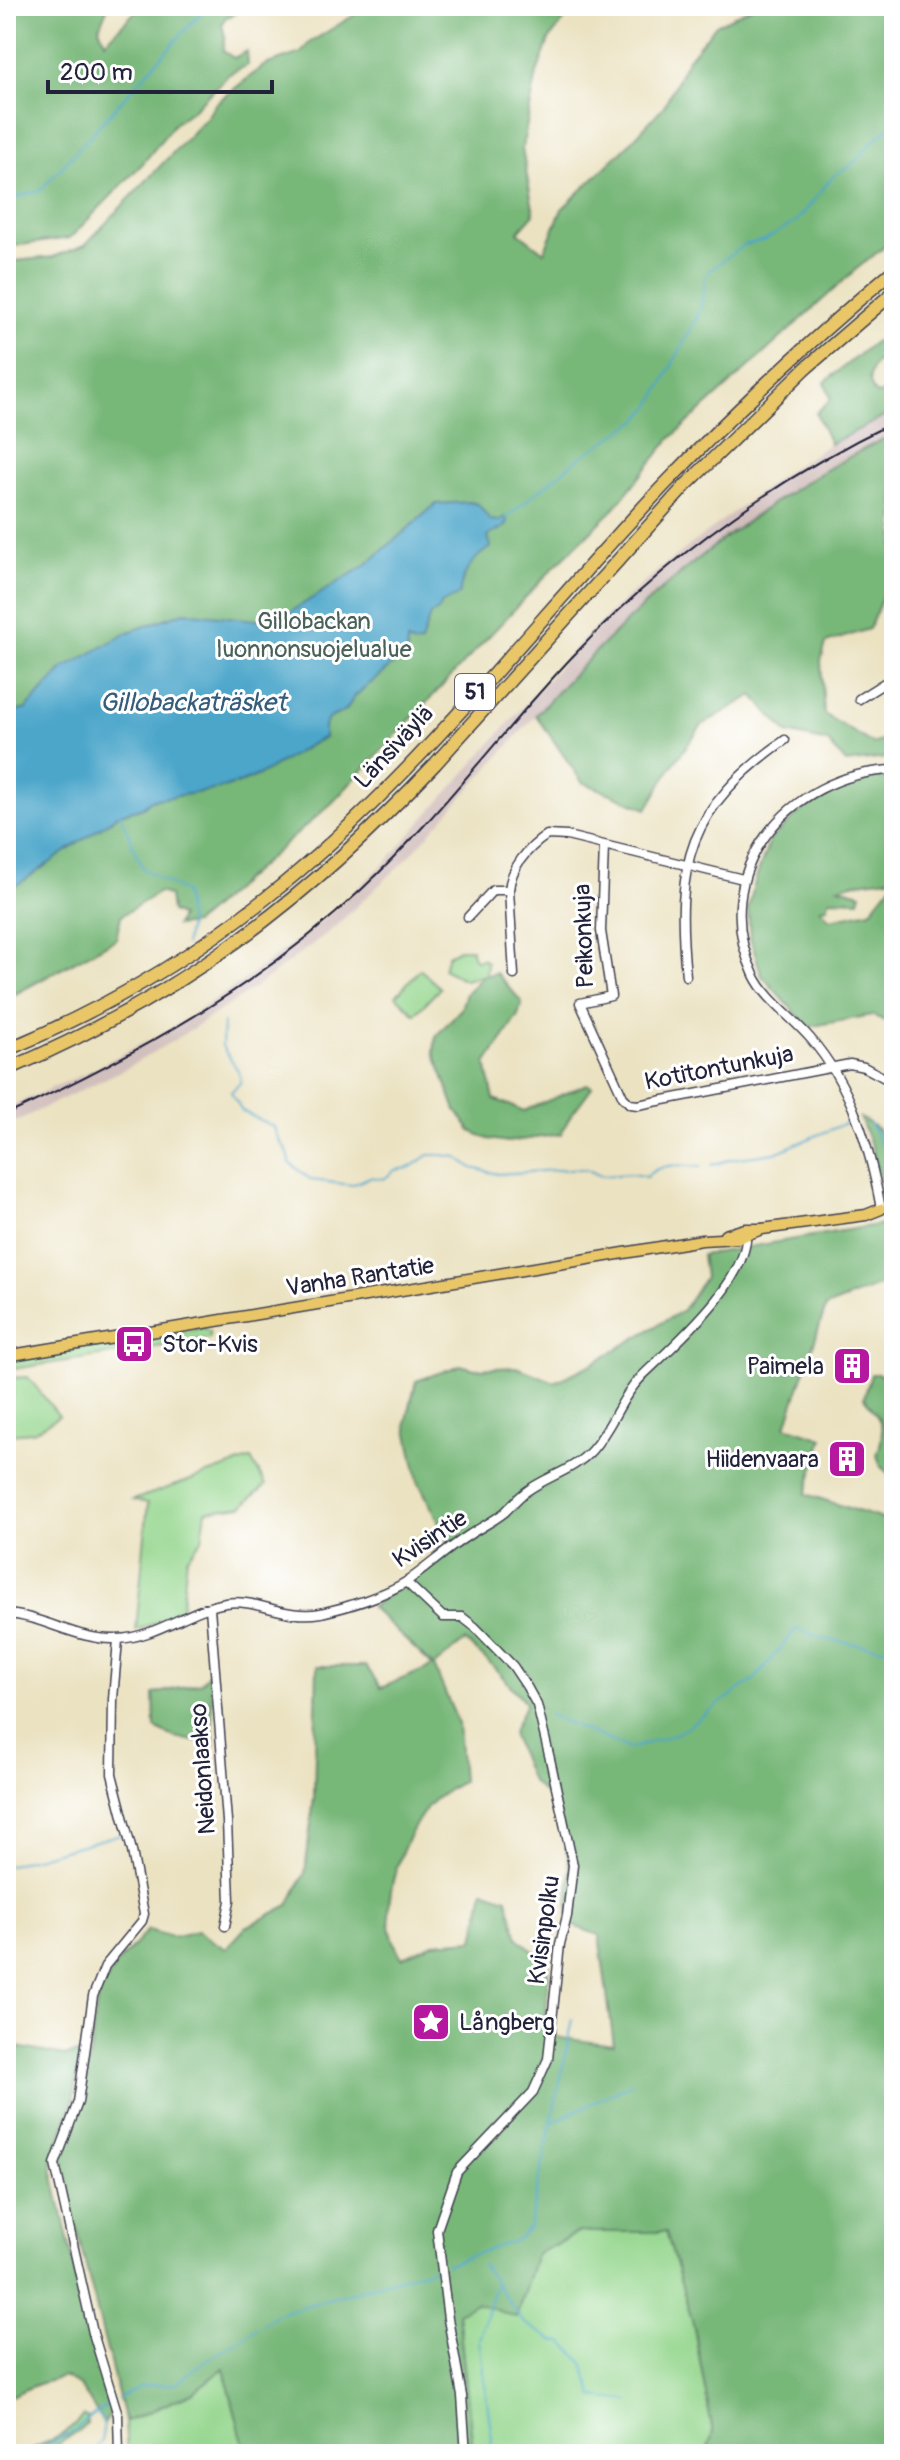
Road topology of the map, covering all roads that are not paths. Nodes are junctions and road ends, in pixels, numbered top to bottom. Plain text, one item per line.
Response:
1 (894, 270) edge
2 (894, 292) edge
3 (894, 677) edge
4 (859, 699) dead end
5 (785, 740) dead end
6 (894, 770) edge
7 (604, 846) junction
8 (686, 866) junction
9 (743, 879) junction
10 (509, 890) junction
11 (468, 917) dead end
12 (503, 967) dead end
13 (686, 976) dead end
14 (580, 1003) joint
15 (6, 1050) edge
16 (833, 1067) junction
17 (6, 1070) edge
18 (894, 1083) edge
19 (881, 1209) junction
20 (894, 1209) edge
21 (746, 1232) junction
22 (6, 1356) edge
23 (406, 1582) junction
24 (210, 1608) junction
25 (6, 1614) edge
26 (118, 1640) junction
27 (225, 1926) dead end
28 (119, 2454) edge
29 (466, 2454) edge

1 - 15 highway, Länsiväylä / 51
2 - 17 highway, Länsiväylä / 51
3 - 4 street
5 - 8 street
6 - 9 street
7 - 8 street
7 - 10 street
7 - 14 street, Peikonkuja
8 - 9 street
8 - 13 street
9 - 16 street
10 - 11 street
10 - 12 street
14 - 16 street, Kotitontunkuja
16 - 18 street
16 - 19 street
19 - 20 main road, Vanha Rantatie
19 - 21 main road, Vanha Rantatie
21 - 22 main road, Vanha Rantatie
21 - 23 street, Kvisintie
23 - 24 street, Kvisintie
23 - 29 street, Kvisinpolku
24 - 26 street, Kvisintie
24 - 27 street, Neidonlaakso
25 - 26 street, Kvisintie
26 - 28 street

